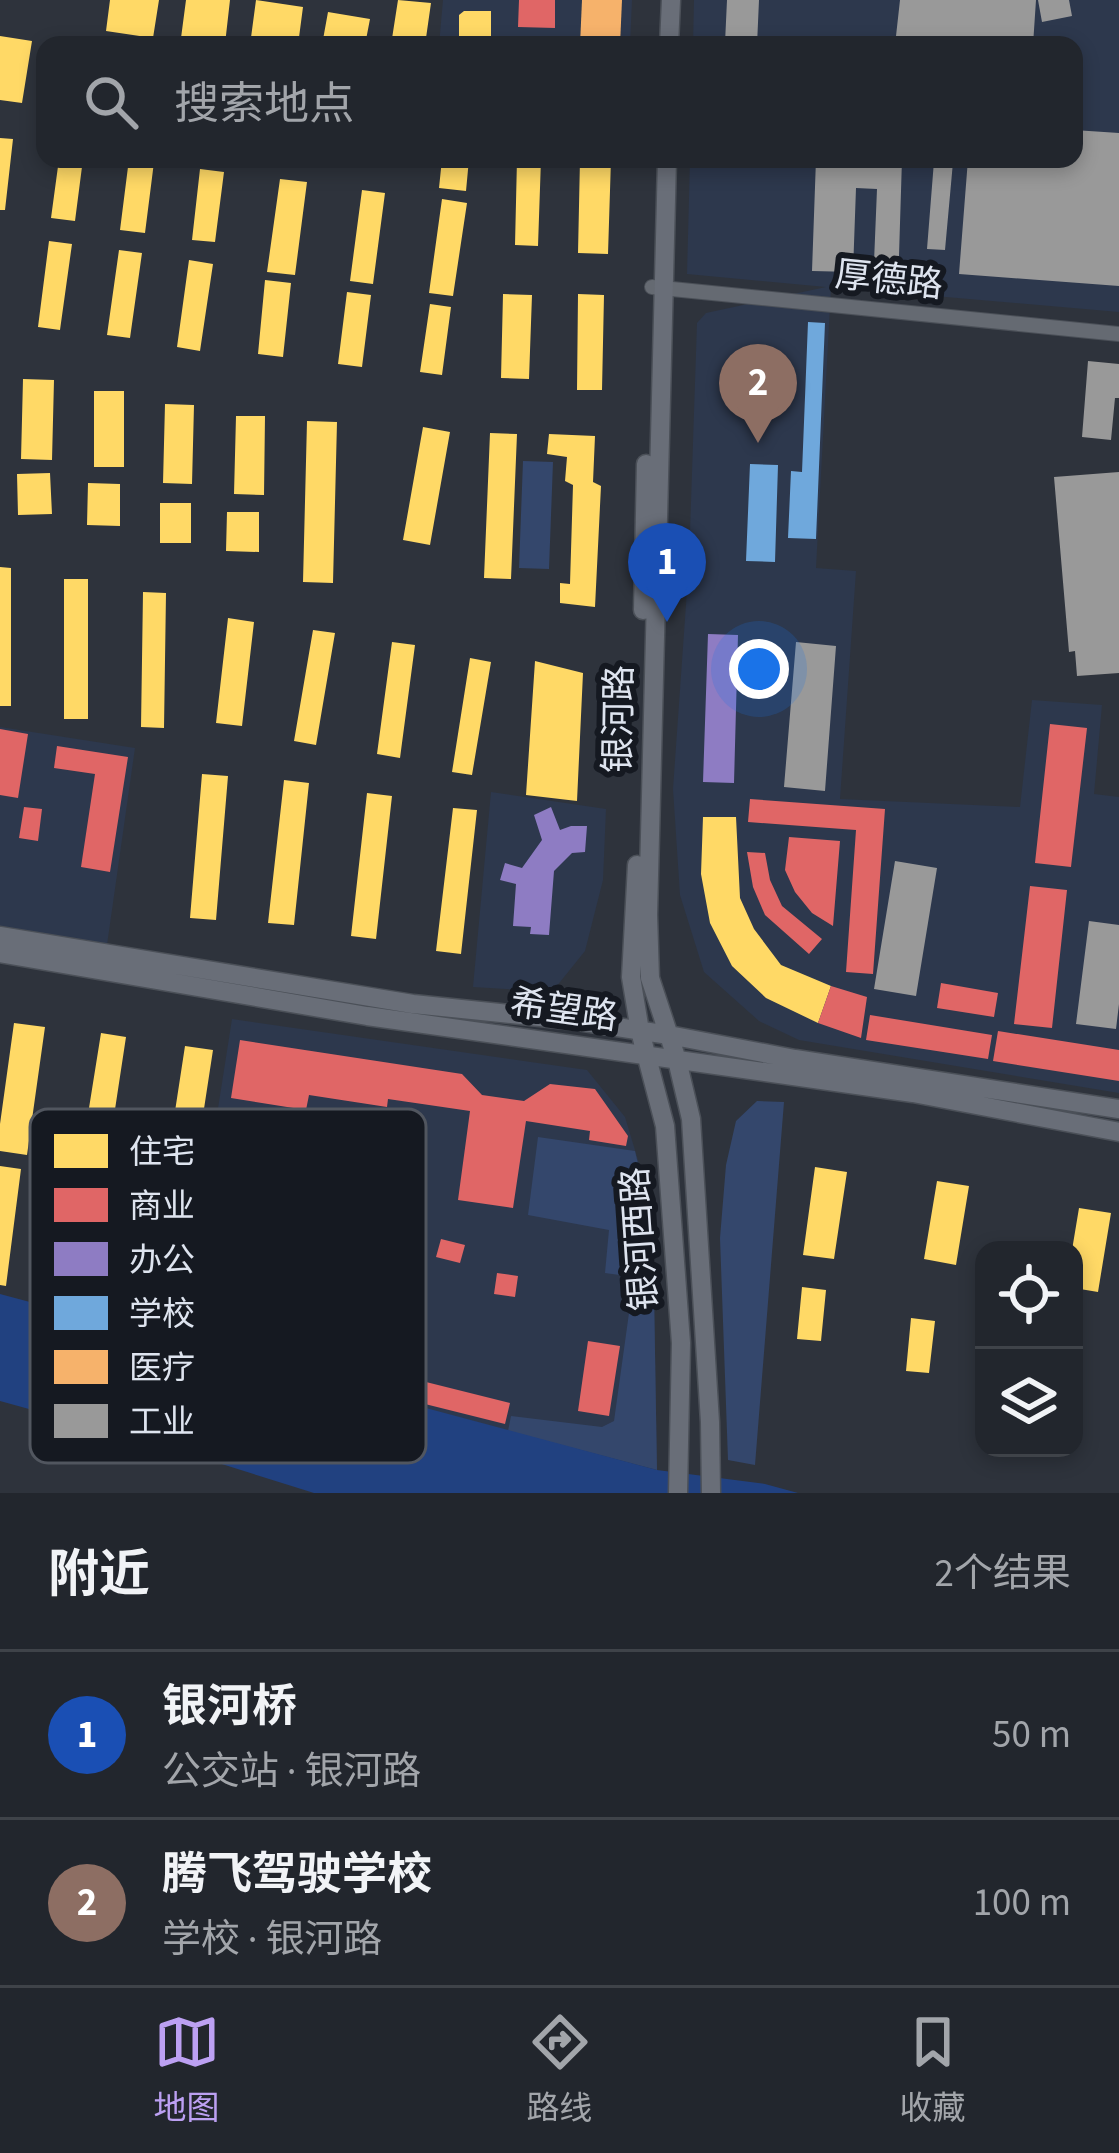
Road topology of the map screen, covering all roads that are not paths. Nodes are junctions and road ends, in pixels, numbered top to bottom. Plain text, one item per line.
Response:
1 (658, 0) edge
2 (670, 0) edge
3 (657, 36) edge
4 (669, 36) edge
5 (655, 168) edge
6 (666, 168) edge
7 (658, 287) junction
8 (1119, 334) edge
9 (0, 936) edge
10 (0, 953) edge
11 (640, 1031) junction
12 (669, 1035) junction
13 (647, 1055) junction
14 (677, 1060) junction
15 (1119, 1109) edge
16 (1119, 1132) edge
17 (678, 1493) edge
18 (711, 1493) edge

1 - 3 main road
2 - 4 main road
5 - 7 main road, 银河路
6 - 7 main road, 银河路
7 - 8 street, 厚德路
7 - 11 main road, 银河路
7 - 12 main road, 银河路
9 - 11 main road, 希望路
10 - 13 main road, 希望路
11 - 12 main road, 希望路
11 - 13 main road, 银河路
12 - 14 main road, 银河路
12 - 15 main road, 希望路
13 - 14 main road, 希望路
13 - 17 main road, 银河西路
14 - 16 main road, 希望路
14 - 18 main road, 银河西路

